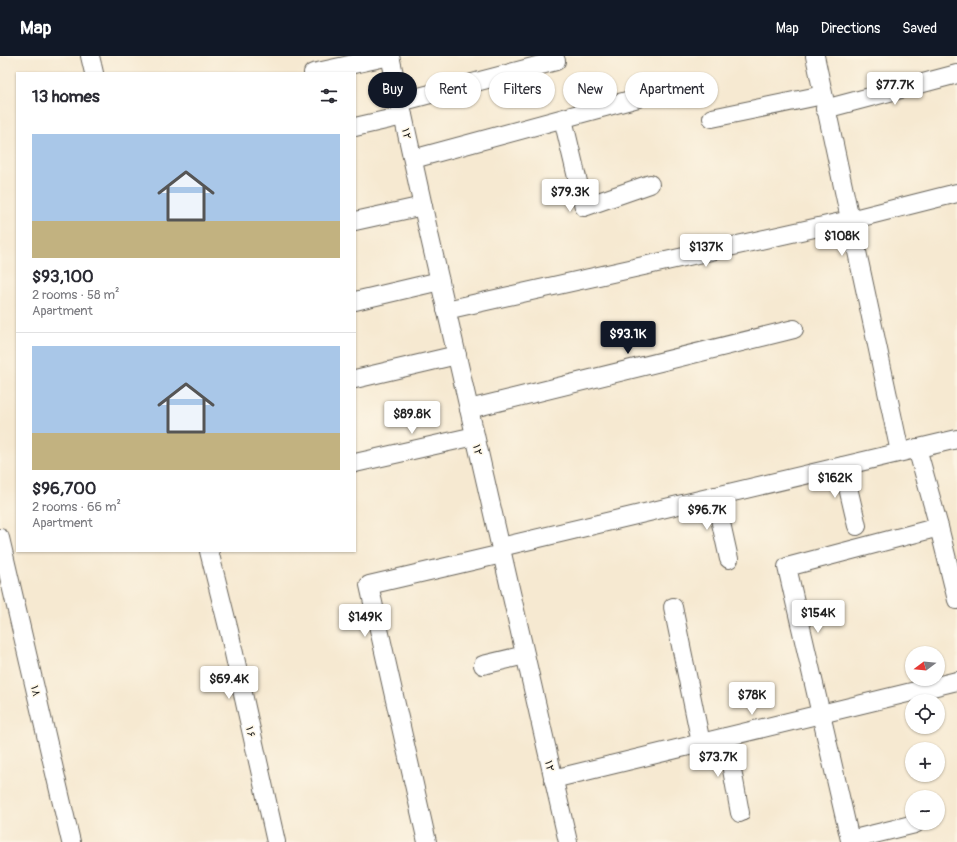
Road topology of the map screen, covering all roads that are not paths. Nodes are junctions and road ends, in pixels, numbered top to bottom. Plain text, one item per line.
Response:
1 (90, 56) edge
2 (390, 56) edge
3 (814, 56) edge
4 (556, 61) dead end
5 (94, 72) edge
6 (318, 72) edge
7 (957, 74) edge
8 (625, 102) edge
9 (824, 102) junction
10 (402, 109) junction
11 (712, 118) dead end
12 (563, 119) junction
13 (356, 127) edge
14 (412, 159) junction
15 (650, 184) dead end
16 (957, 193) edge
17 (423, 206) junction
18 (850, 220) junction
19 (356, 221) edge
20 (440, 281) junction
21 (356, 301) edge
22 (446, 310) junction
23 (794, 330) dead end
24 (457, 356) junction
25 (356, 379) edge
26 (469, 409) junction
27 (475, 436) junction
28 (957, 438) edge
29 (917, 448) junction
30 (900, 452) junction
31 (356, 463) edge
32 (843, 466) junction
33 (715, 496) junction
34 (857, 526) dead end
35 (939, 527) junction
36 (0, 538) edge
37 (502, 551) junction
38 (209, 552) edge
39 (952, 554) edge
40 (729, 559) dead end
41 (957, 600) edge
42 (673, 607) dead end
43 (525, 654) junction
44 (483, 665) dead end
45 (957, 681) edge
46 (821, 714) junction
47 (726, 737) junction
48 (701, 743) junction
49 (554, 780) junction
50 (740, 813) dead end
51 (905, 826) edge
52 (71, 842) edge
53 (276, 842) edge
54 (427, 842) edge
55 (568, 842) edge

1 - 5 street
2 - 6 street
2 - 10 street, ۱۲
3 - 9 street
4 - 10 street
7 - 9 street
8 - 12 street
9 - 11 street
9 - 18 street
10 - 13 street
10 - 14 street, ۱۲
12 - 14 street
12 - 15 street
14 - 17 street, ۱۲
16 - 18 street
17 - 19 street
17 - 20 street, ۱۲
18 - 22 street
18 - 30 street
20 - 21 street
20 - 22 street, ۱۲
22 - 24 street, ۱۲
23 - 26 street
24 - 25 street
24 - 26 street, ۱۲
26 - 27 street, ۱۲
27 - 31 street
27 - 37 street, ۱۲
28 - 29 street
29 - 30 street
29 - 35 street
30 - 32 street
32 - 33 street
32 - 34 street
33 - 37 street
33 - 40 street
35 - 39 street
35 - 46 street
36 - 52 street, ۱۸
37 - 43 street, ۱۲
37 - 54 street
38 - 53 street, ۱۶
39 - 41 street
42 - 48 street
43 - 44 street
43 - 49 street, ۱۲
45 - 46 street
46 - 47 street
46 - 51 street
47 - 48 street
47 - 50 street
48 - 49 street
49 - 55 street, ۱۲

